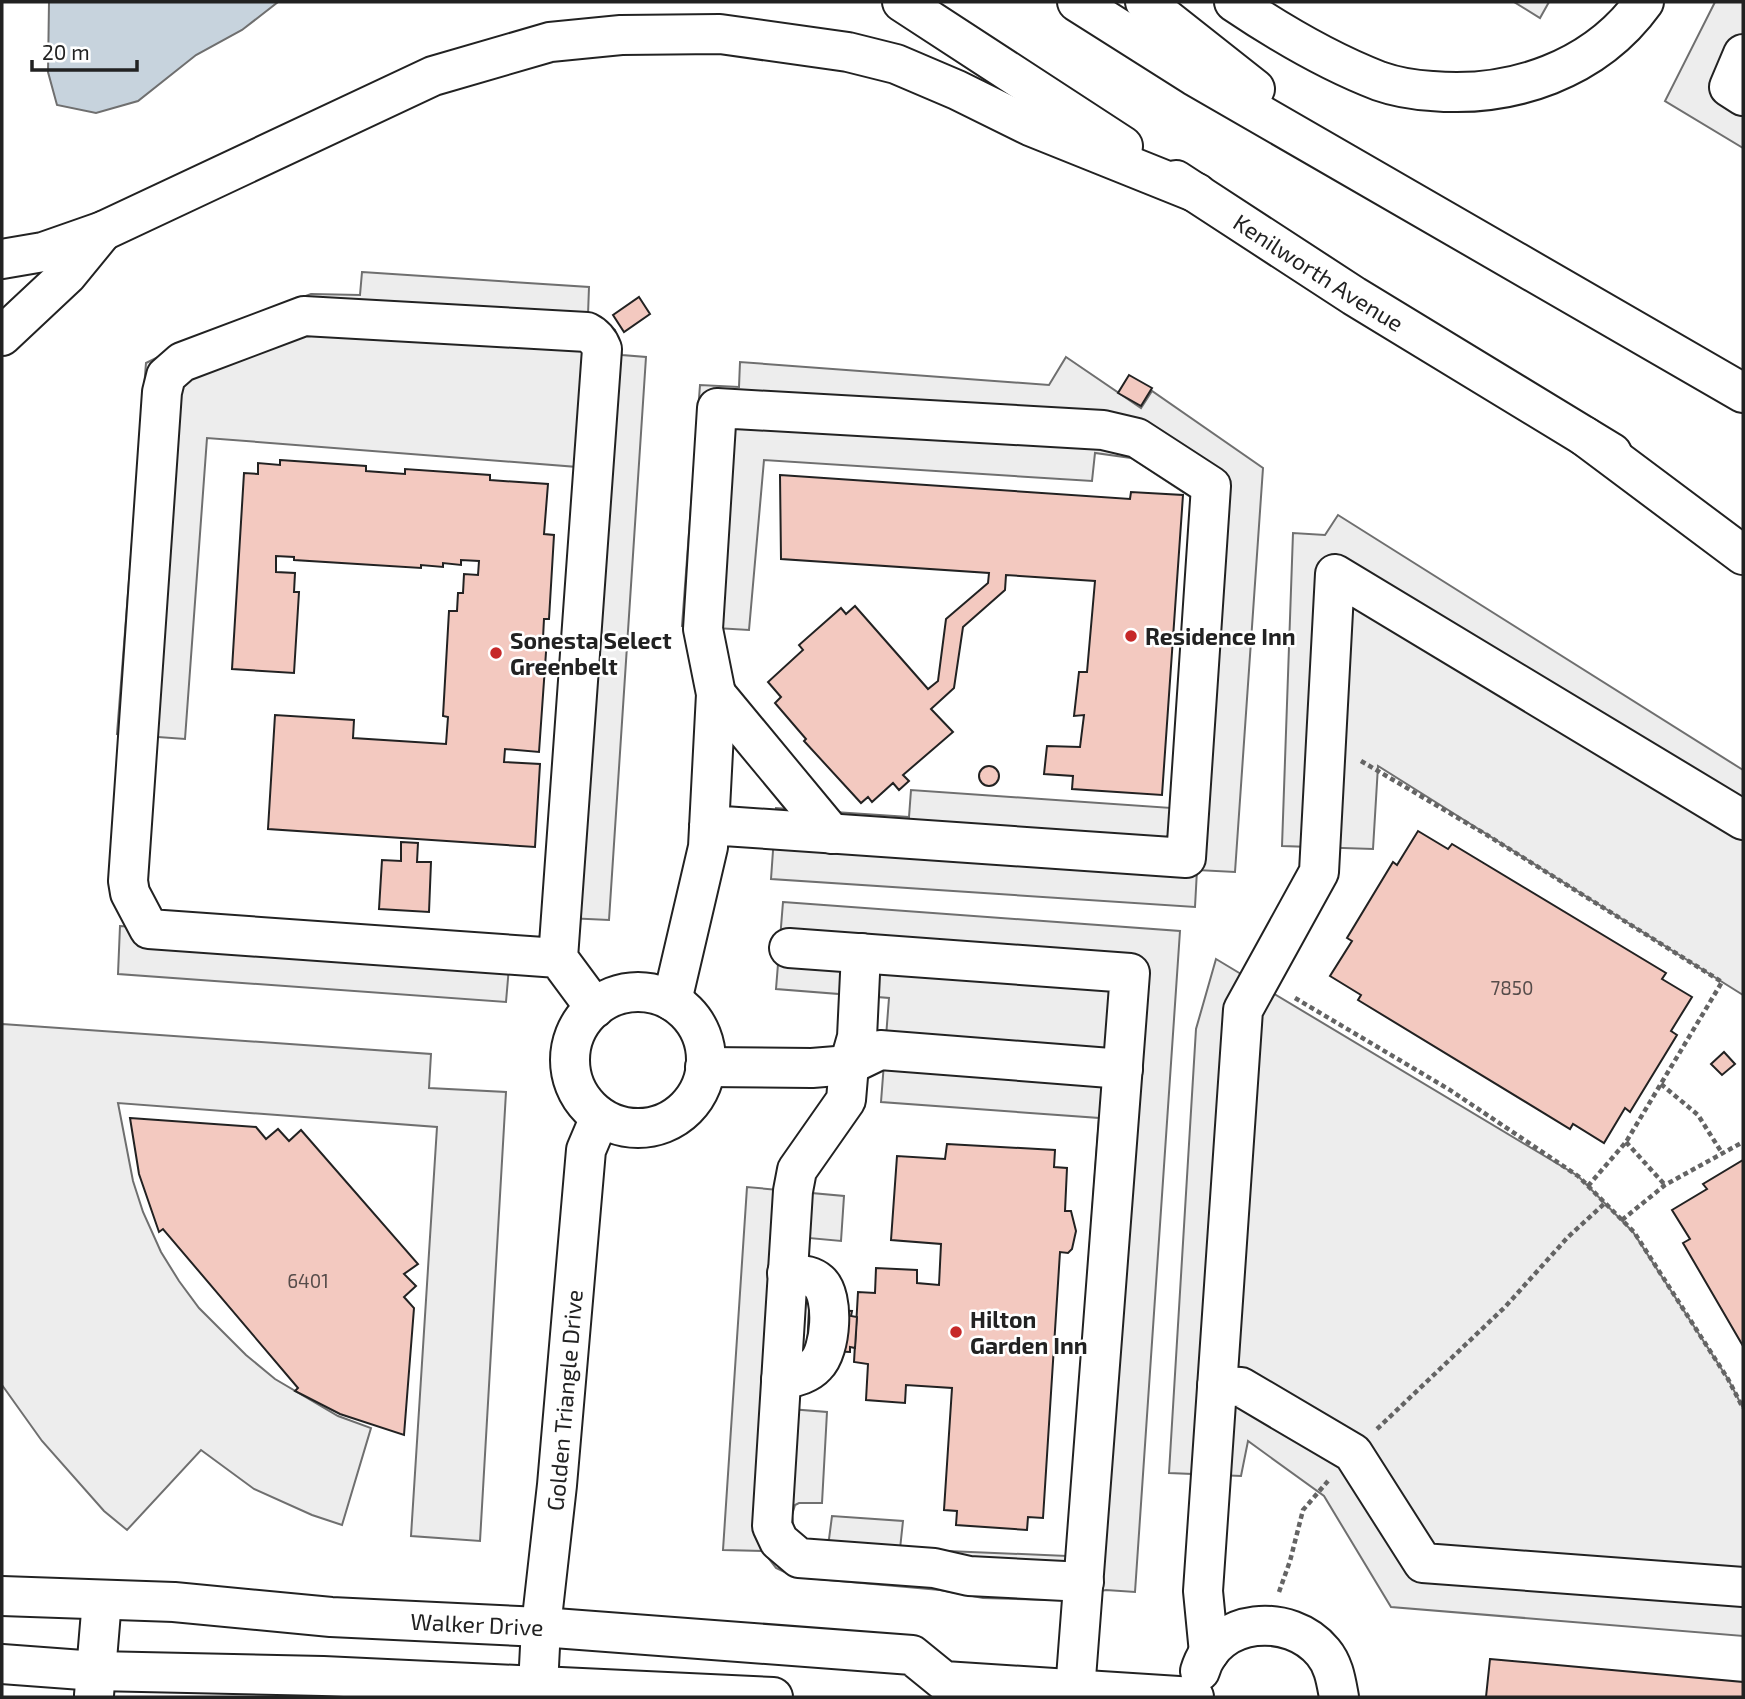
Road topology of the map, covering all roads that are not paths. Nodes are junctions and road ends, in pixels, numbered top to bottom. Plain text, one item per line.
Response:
1 (902, 2) edge
2 (1077, 2) edge
3 (1145, 2) edge
4 (1234, 2) edge
5 (1644, 2) edge
6 (1743, 54) edge
7 (1743, 96) edge
8 (1370, 179) junction
9 (1197, 194) junction
10 (103, 231) junction
11 (2, 259) edge
12 (2, 336) edge
13 (1743, 393) edge
14 (1584, 436) junction
15 (1743, 532) edge
16 (1743, 555) edge
17 (716, 694) junction
18 (1743, 820) edge
19 (709, 825) junction
20 (832, 834) junction
21 (789, 948) dead end
22 (861, 953) junction
23 (558, 958) junction
24 (672, 1001) junction
25 (595, 1008) junction
26 (849, 1065) junction
27 (705, 1067) junction
28 (1123, 1069) junction
29 (600, 1117) junction
30 (1217, 1386) junction
31 (1084, 1583) junction
32 (1743, 1587) edge
33 (2, 1596) edge
34 (102, 1600) junction
35 (541, 1627) junction
36 (1209, 1653) junction
37 (2, 1664) edge
38 (95, 1684) edge
39 (538, 1686) junction
40 (930, 1689) edge
41 (1075, 1690) junction
42 (1114, 1695) edge
43 (773, 1697) edge
44 (1194, 1697) edge
45 (1339, 1697) edge

1 - 9 main road, Kenilworth Avenue
2 - 8 main road
3 - 8 main road
4 - 5 main road
6 - 7 main road
8 - 13 main road
9 - 10 main road
9 - 14 main road, Kenilworth Avenue
10 - 11 main road
10 - 12 main road
14 - 15 main road, Kenilworth Avenue
14 - 16 main road
17 - 19 main road
17 - 20 main road
17 - 20 main road
18 - 30 main road
19 - 20 main road
19 - 24 main road
21 - 22 main road
22 - 26 main road
22 - 28 main road
23 - 23 main road
23 - 25 main road
24 - 25 main road
24 - 27 main road
25 - 29 main road
26 - 27 main road
26 - 28 main road
26 - 31 main road
27 - 29 main road
28 - 31 main road
29 - 35 main road, Golden Triangle Drive
30 - 32 main road
30 - 36 main road
31 - 41 main road
33 - 34 main road, Walker Drive
34 - 35 main road, Walker Drive
34 - 38 main road
35 - 39 main road, Golden Triangle Drive
35 - 40 main road, Walker Drive
36 - 44 main road, Walker Drive
36 - 45 main road, Walker Drive
37 - 38 main road
38 - 39 main road
39 - 43 main road
40 - 41 main road, Walker Drive
41 - 42 main road, Walker Drive
42 - 44 main road, Walker Drive

